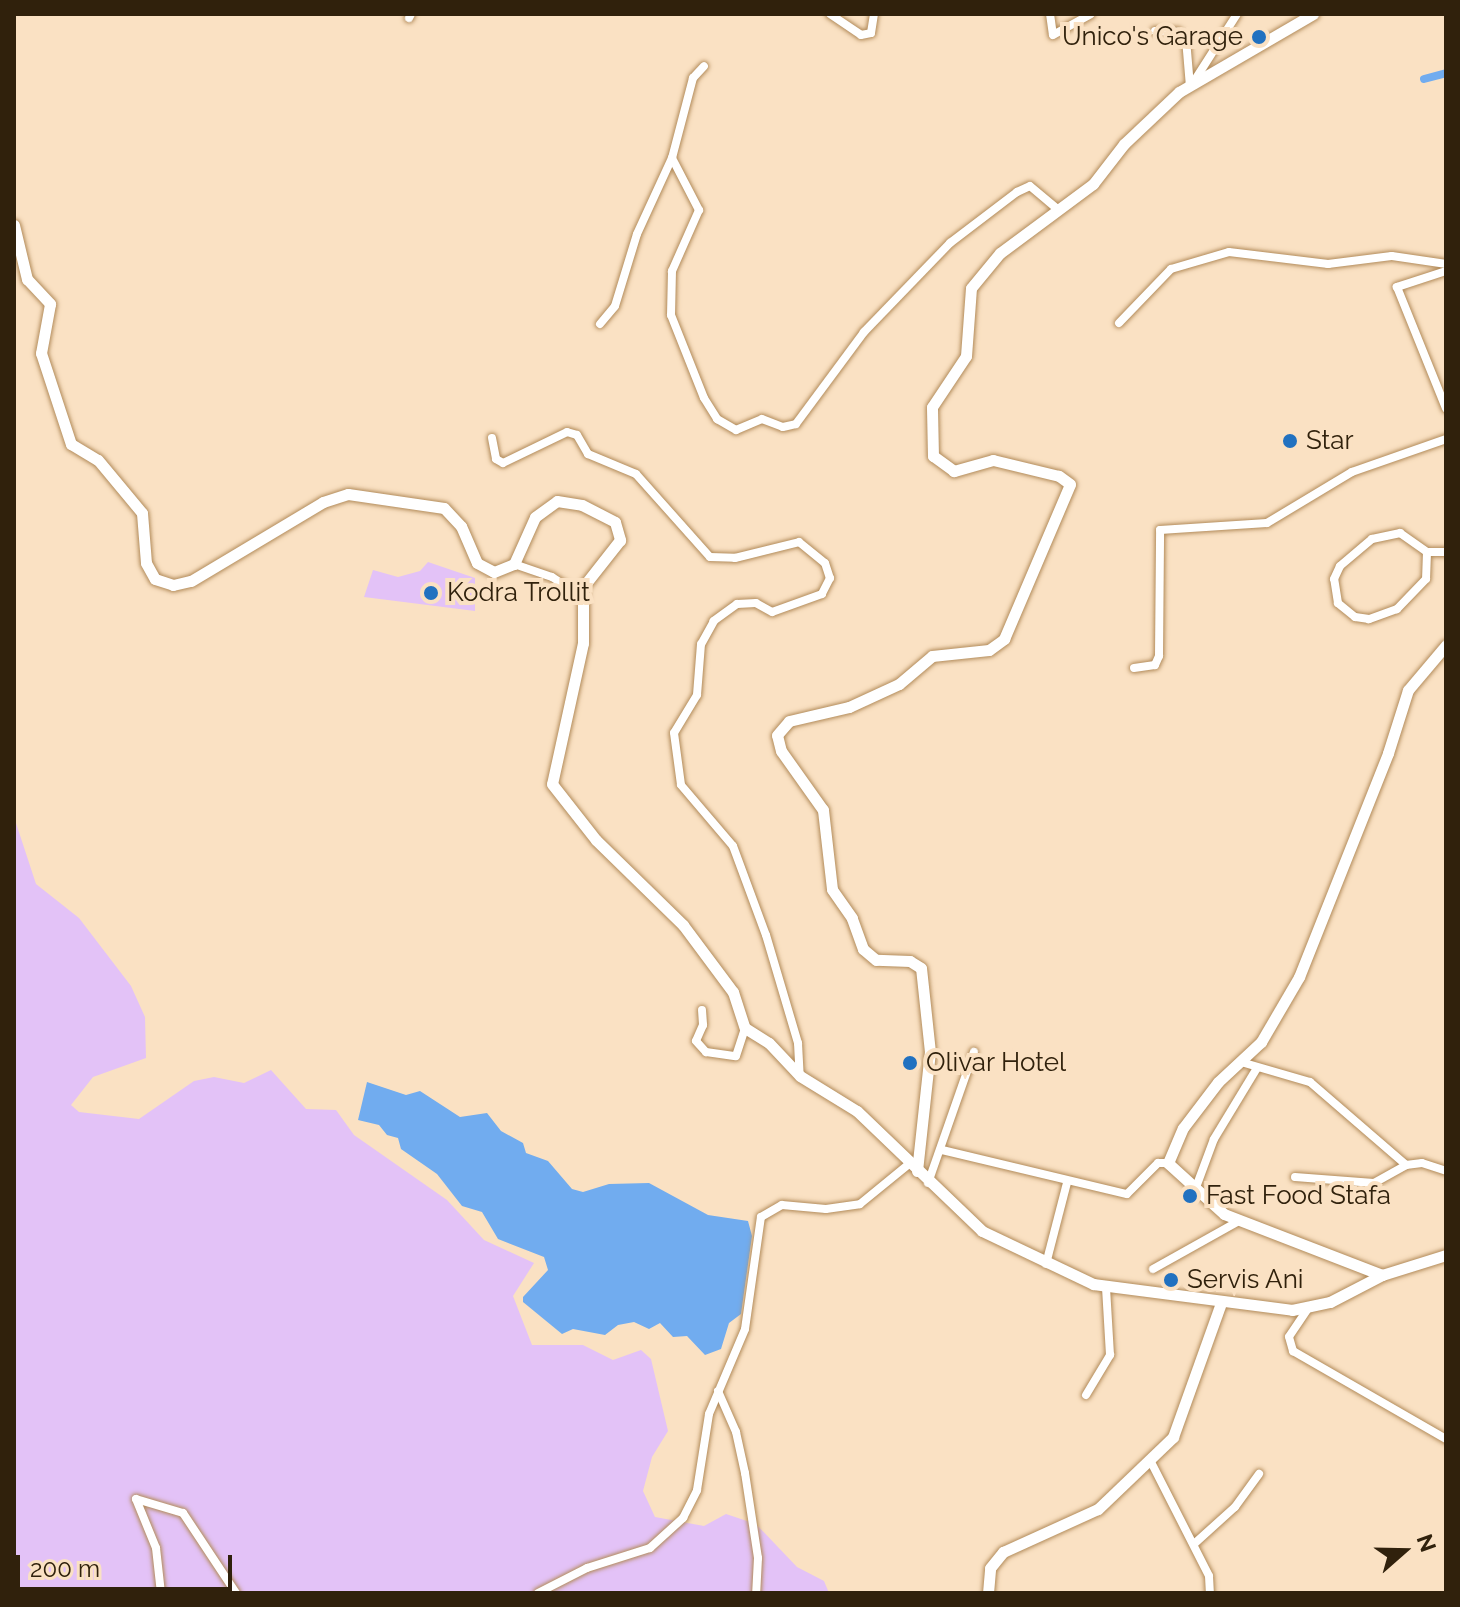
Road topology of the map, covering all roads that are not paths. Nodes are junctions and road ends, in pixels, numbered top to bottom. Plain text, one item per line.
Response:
1 (830, 14) edge
2 (874, 14) edge
3 (1050, 14) edge
4 (1091, 14) edge
5 (1237, 14) edge
6 (1313, 14) edge
7 (1155, 31) dead end
8 (704, 66) dead end
9 (1190, 87) junction
10 (672, 158) junction
11 (1056, 208) junction
12 (14, 225) edge
13 (1446, 264) edge
14 (1446, 271) edge
15 (1119, 323) dead end
16 (600, 324) dead end
17 (1446, 408) edge
18 (492, 438) dead end
19 (1446, 439) edge
20 (1427, 552) junction
21 (1446, 552) edge
22 (514, 564) junction
23 (581, 596) junction
24 (1446, 645) edge
25 (1134, 668) dead end
26 (702, 1010) dead end
27 (745, 1028) junction
28 (974, 1052) dead end
29 (1241, 1062) junction
30 (1257, 1068) junction
31 (800, 1076) junction
32 (942, 1150) junction
33 (1168, 1163) junction
34 (1406, 1165) junction
35 (913, 1168) junction
36 (1446, 1171) edge
37 (1295, 1177) dead end
38 (1067, 1183) junction
39 (928, 1184) junction
40 (1194, 1190) junction
41 (1239, 1221) junction
42 (1446, 1255) edge
43 (1046, 1265) junction
44 (1153, 1269) dead end
45 (1382, 1275) junction
46 (1106, 1287) junction
47 (1221, 1303) junction
48 (1307, 1310) junction
49 (717, 1391) junction
50 (1086, 1395) dead end
51 (1446, 1439) edge
52 (1150, 1460) junction
53 (1259, 1474) dead end
54 (1194, 1544) junction
55 (161, 1593) edge
56 (236, 1593) edge
57 (538, 1593) edge
58 (756, 1593) edge
59 (988, 1593) edge
60 (1210, 1593) edge

1 - 2 street
3 - 4 street
5 - 9 street
6 - 9 street
7 - 9 street
8 - 10 street
9 - 11 street
10 - 11 street
10 - 16 street
11 - 35 street
12 - 22 street
13 - 15 street
14 - 17 street
18 - 31 street
19 - 25 street
20 - 20 street
20 - 21 street
22 - 23 street
22 - 23 street
23 - 27 street
24 - 29 street
26 - 27 street
27 - 31 street
28 - 32 street
29 - 30 street
29 - 33 street
30 - 34 street
30 - 40 street
31 - 35 street
32 - 38 street
32 - 39 street
33 - 38 street
33 - 40 street
34 - 36 street
34 - 37 street
35 - 39 street
35 - 49 street
38 - 43 street
39 - 43 street
40 - 41 street
41 - 44 street
41 - 45 street
42 - 45 street
43 - 46 street
45 - 48 street
46 - 47 street
46 - 50 street
47 - 48 street
47 - 52 street
48 - 51 street
49 - 57 street
49 - 58 street
52 - 54 street
52 - 59 street
53 - 54 street
54 - 60 street
55 - 56 street

